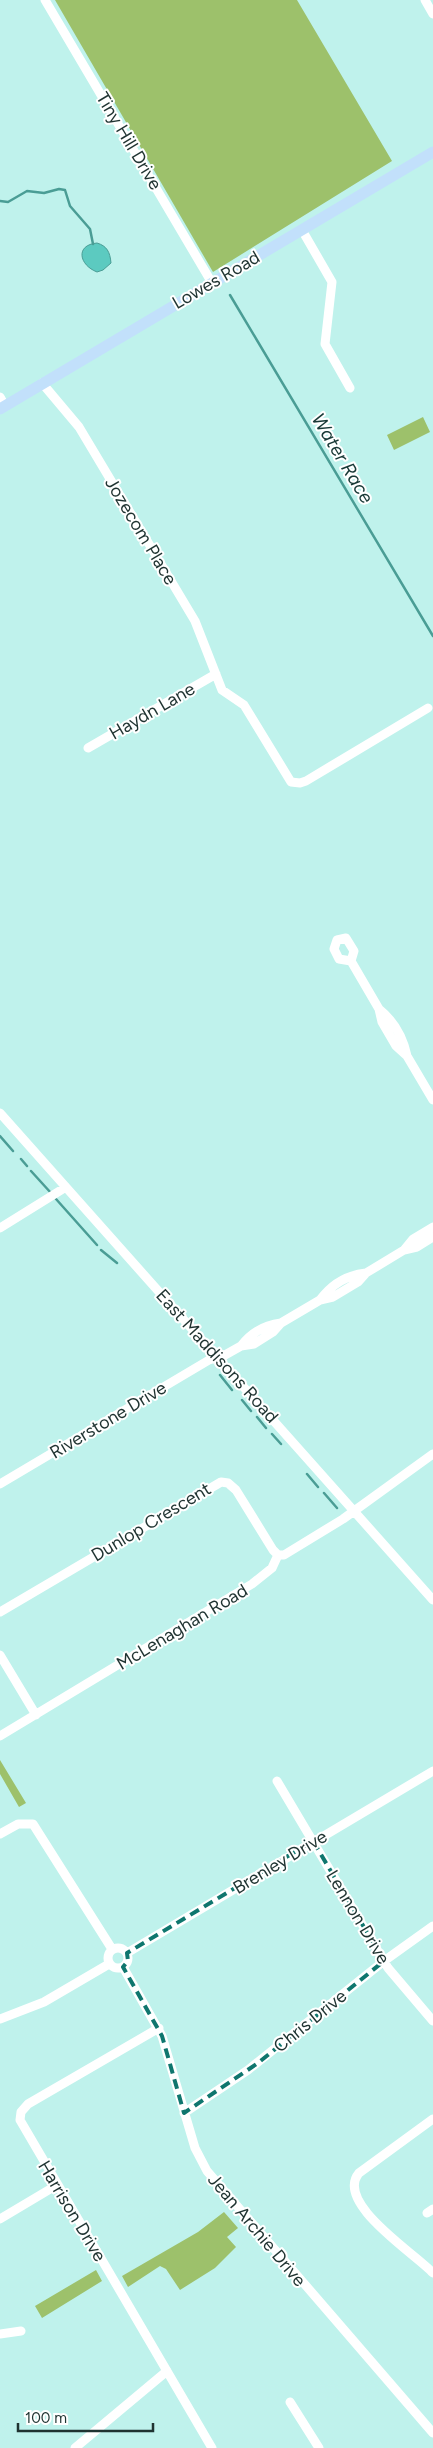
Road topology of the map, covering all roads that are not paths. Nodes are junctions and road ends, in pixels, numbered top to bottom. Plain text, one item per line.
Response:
1 (45, 0) edge
2 (428, 2) edge
3 (433, 14) edge
4 (433, 152) edge
5 (302, 230) junction
6 (212, 282) junction
7 (42, 383) junction
8 (350, 388) dead end
9 (2, 404) edge
10 (216, 674) junction
11 (428, 708) dead end
12 (88, 748) dead end
13 (351, 961) dead end
14 (433, 1100) edge
15 (0, 1113) edge
16 (66, 1187) junction
17 (433, 1227) edge
18 (0, 1228) edge
19 (433, 1238) edge
20 (404, 1250) junction
21 (217, 1357) junction
22 (433, 1454) edge
23 (0, 1484) edge
24 (354, 1511) junction
25 (278, 1555) junction
26 (433, 1600) edge
27 (0, 1612) edge
28 (0, 1655) edge
29 (36, 1715) junction
30 (0, 1736) edge
31 (433, 1770) edge
32 (277, 1781) dead end
33 (0, 1834) edge
34 (313, 1842) junction
35 (433, 1926) edge
36 (112, 1949) junction
37 (127, 1953) junction
38 (384, 1961) junction
39 (109, 1964) junction
40 (123, 1967) junction
41 (0, 2019) edge
42 (433, 2021) edge
43 (159, 2028) junction
44 (184, 2112) junction
45 (433, 2119) edge
46 (57, 2185) junction
47 (0, 2219) edge
48 (433, 2273) edge
49 (22, 2331) dead end
50 (0, 2334) edge
51 (167, 2371) junction
52 (290, 2402) dead end
53 (433, 2433) edge
54 (75, 2448) edge
55 (212, 2448) edge
56 (319, 2448) edge

1 - 6 street, Tiny Hill Drive
2 - 3 street
4 - 5 main road, Lowes Road
5 - 6 main road, Lowes Road
5 - 8 street
6 - 7 main road, Lowes Road
7 - 9 main road, Lowes Road
7 - 10 street, Jozecom Place
10 - 11 street, Jozecom Place
10 - 12 street, Haydn Lane
13 - 14 street
15 - 16 street, East Maddisons Road
16 - 18 street
16 - 21 street, East Maddisons Road
17 - 20 street
19 - 20 street
20 - 21 street, Riverstone Drive
21 - 23 street, Riverstone Drive
21 - 24 street, East Maddisons Road
22 - 24 street, McLenaghan Road
24 - 25 street, McLenaghan Road
24 - 26 street, East Maddisons Road
25 - 27 street, Dunlop Crescent
25 - 29 street, McLenaghan Road
28 - 29 street
29 - 30 street, McLenaghan Road
31 - 34 street, Brenley Drive
32 - 34 street, Lennon Drive
33 - 36 street
34 - 37 street, Brenley Drive
34 - 38 street, Lennon Drive
35 - 38 street, Chris Drive
36 - 37 street
36 - 39 street
37 - 40 street
38 - 42 street, Lennon Drive
38 - 44 street, Chris Drive
39 - 40 street
39 - 41 street
40 - 43 street, Jean Archie Drive
43 - 44 street, Jean Archie Drive
43 - 46 street, Harrison Drive
44 - 53 street, Jean Archie Drive
45 - 48 street
46 - 47 street
46 - 51 street, Harrison Drive
49 - 50 street
51 - 54 street
51 - 55 street, Harrison Drive
52 - 56 street

